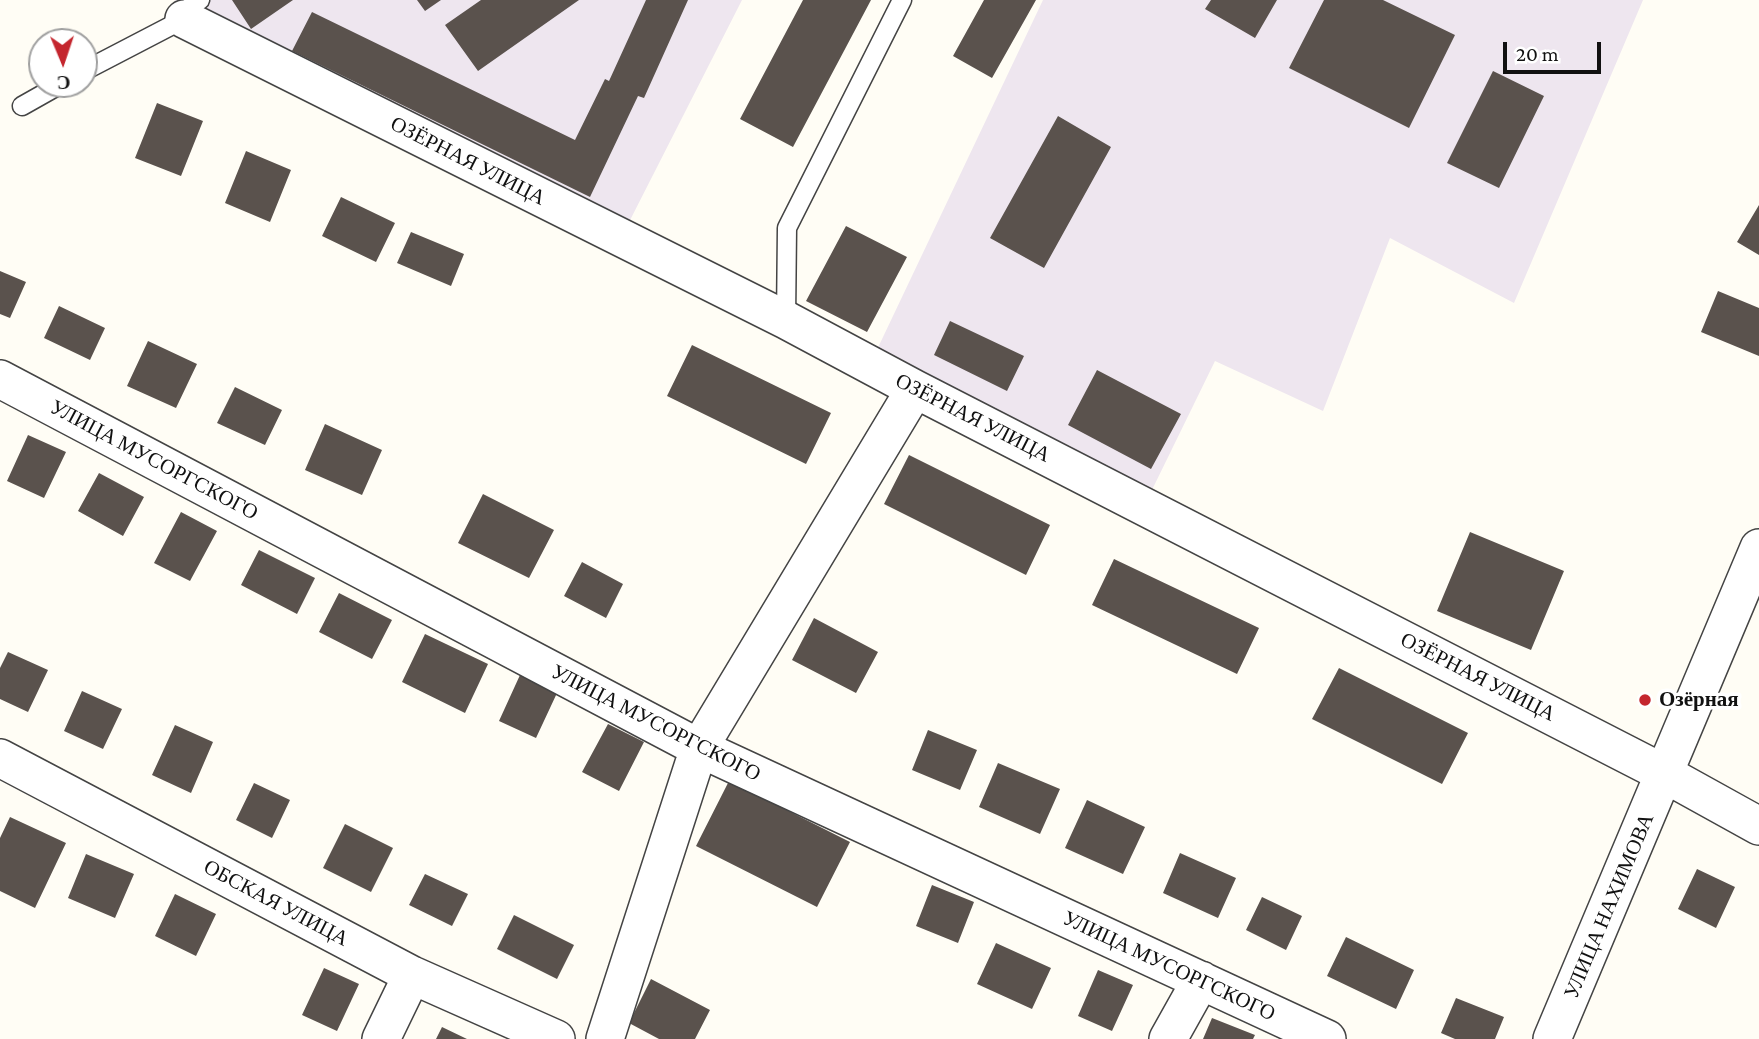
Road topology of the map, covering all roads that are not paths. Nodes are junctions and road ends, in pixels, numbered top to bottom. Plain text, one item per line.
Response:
1 (902, 0) edge
2 (192, 9) edge
3 (98, 63) edge
4 (36, 98) edge
5 (22, 106) dead end
6 (786, 320) junction
7 (0, 379) edge
8 (915, 388) junction
9 (1759, 548) edge
10 (699, 748) junction
11 (0, 758) edge
12 (1665, 774) junction
13 (1759, 826) edge
14 (412, 975) junction
15 (1201, 980) junction
16 (381, 1039) edge
17 (556, 1039) edge
18 (605, 1039) edge
19 (1168, 1039) edge
20 (1327, 1039) edge
21 (1552, 1039) edge

1 - 6 lane
2 - 3 lane
2 - 6 street, ОЗЁРНАЯ УЛИЦА
4 - 5 lane
6 - 8 street, ОЗЁРНАЯ УЛИЦА
7 - 10 street, УЛИЦА МУСОРГСКОГО
8 - 10 street
8 - 12 street, ОЗЁРНАЯ УЛИЦА
9 - 12 street, УЛИЦА НАХИМОВА
10 - 15 street, УЛИЦА МУСОРГСКОГО
10 - 18 street
11 - 14 street, ОБСКАЯ УЛИЦА
12 - 13 street, ОЗЁРНАЯ УЛИЦА
12 - 21 street, УЛИЦА НАХИМОВА
14 - 16 street
14 - 17 street, ОБСКАЯ УЛИЦА
15 - 19 street
15 - 20 street, УЛИЦА МУСОРГСКОГО

